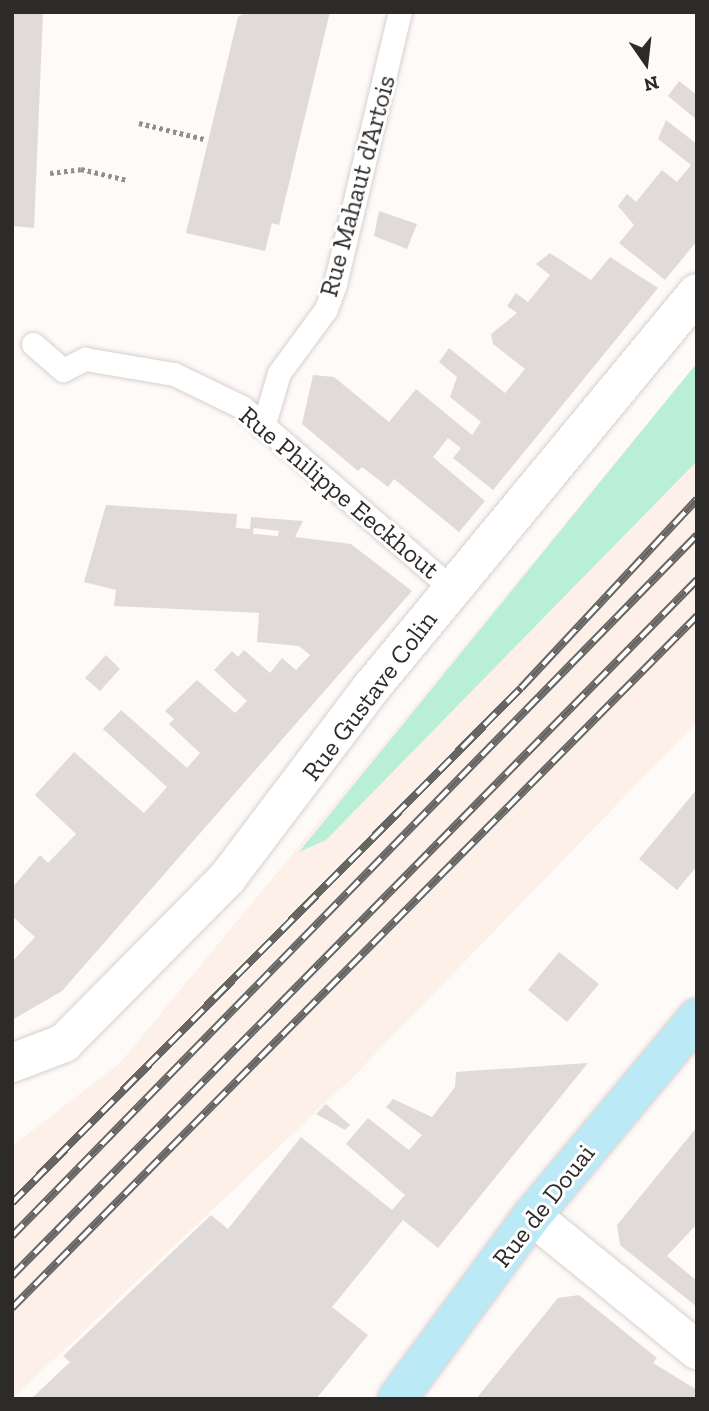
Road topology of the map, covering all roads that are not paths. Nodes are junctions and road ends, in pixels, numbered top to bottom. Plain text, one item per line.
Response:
1 (400, 12) edge
2 (697, 293) edge
3 (33, 344) dead end
4 (263, 427) junction
5 (453, 590) junction
6 (697, 1018) edge
7 (12, 1063) edge
8 (532, 1216) junction
9 (697, 1350) edge
10 (397, 1399) edge

1 - 4 lane, Rue Mahaut d'Artois
2 - 5 street, Rue Gustave Colin
3 - 4 lane, Rue Philippe Eeckhout
4 - 5 lane, Rue Philippe Eeckhout
5 - 7 street, Rue Gustave Colin
6 - 8 street, Rue de Douai
8 - 9 street
8 - 10 street, Rue de Douai

